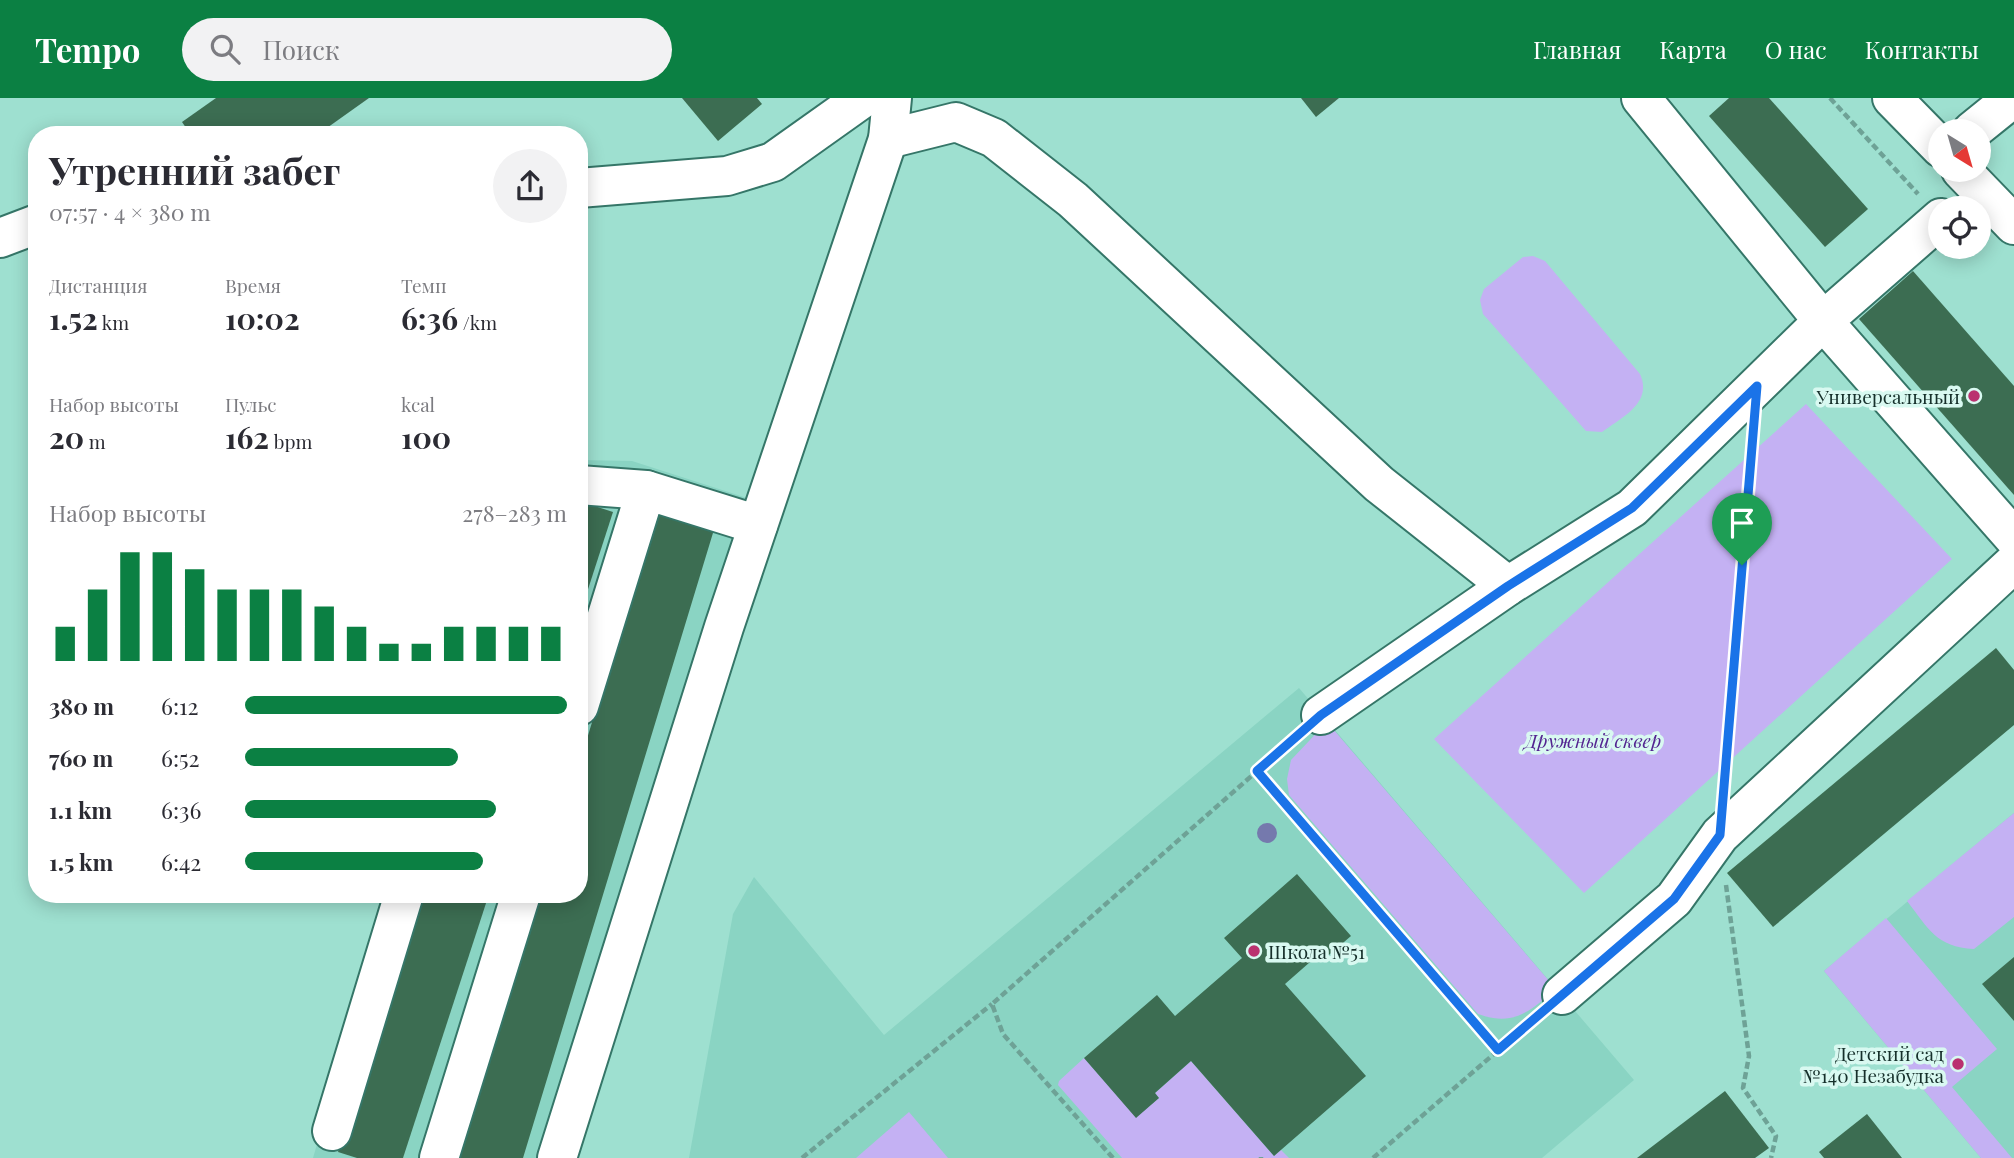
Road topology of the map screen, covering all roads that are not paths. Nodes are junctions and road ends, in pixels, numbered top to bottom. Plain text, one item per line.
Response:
1 (863, 98) edge
2 (892, 98) edge
3 (1641, 98) edge
4 (1892, 98) edge
5 (2013, 98) edge
6 (1987, 119) edge
7 (1928, 135) edge
8 (888, 139) junction
9 (588, 187) edge
10 (1963, 188) edge
11 (2014, 225) edge
12 (28, 227) edge
13 (1928, 229) edge
14 (0, 238) edge
15 (1823, 321) junction
16 (588, 486) edge
17 (646, 490) junction
18 (758, 525) junction
19 (2014, 538) edge
20 (2014, 563) edge
21 (1508, 586) junction
22 (588, 677) edge
23 (1321, 715) road end
24 (401, 903) edge
25 (518, 903) edge
26 (1562, 995) road end
27 (332, 1131) dead end
28 (439, 1158) edge
29 (557, 1158) edge

1 - 9 street
2 - 8 street
3 - 15 street
4 - 7 street
5 - 6 street
8 - 18 street
8 - 21 street
10 - 11 street
12 - 14 street
13 - 15 street
15 - 19 street
15 - 21 street
16 - 17 street
17 - 18 street
17 - 22 street
18 - 29 street
20 - 26 street
21 - 23 street
24 - 27 street
25 - 28 street

